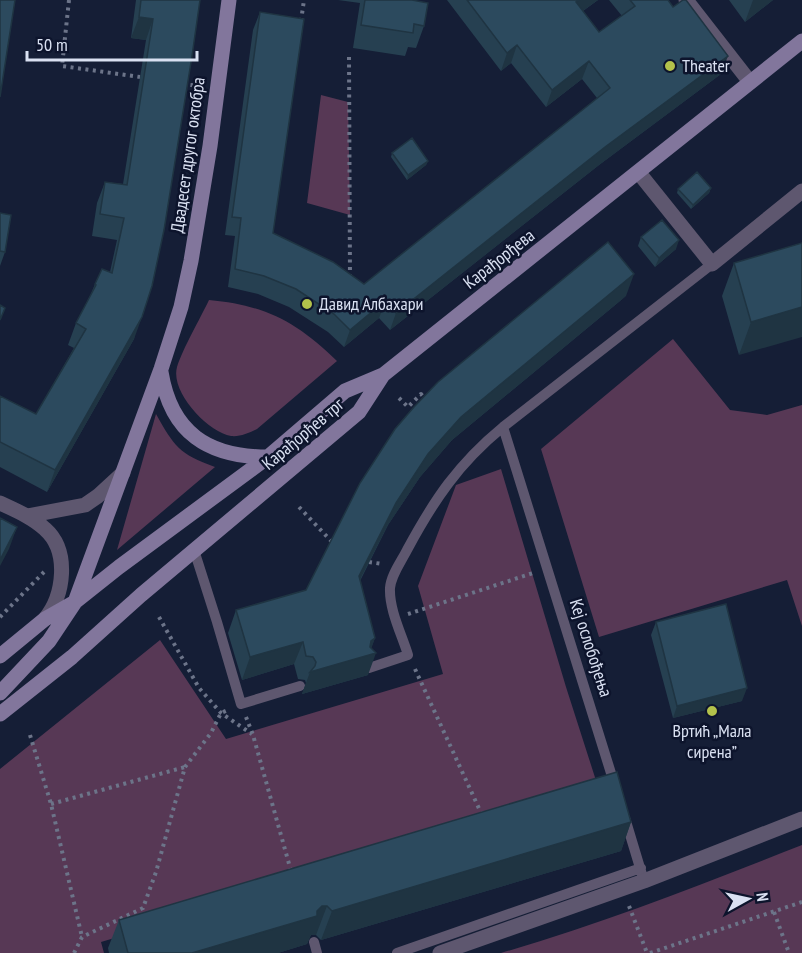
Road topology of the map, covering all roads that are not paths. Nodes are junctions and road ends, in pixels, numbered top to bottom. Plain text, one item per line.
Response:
1 (229, 0) edge
2 (686, 0) edge
3 (802, 41) edge
4 (750, 82) junction
5 (639, 173) junction
6 (802, 191) edge
7 (712, 264) junction
8 (161, 369) junction
9 (383, 375) junction
10 (503, 427) junction
11 (268, 457) junction
12 (123, 473) junction
13 (0, 502) edge
14 (27, 516) junction
15 (194, 550) junction
16 (75, 602) junction
17 (45, 619) junction
18 (0, 656) edge
19 (369, 668) edge
20 (300, 686) dead end
21 (0, 693) edge
22 (0, 714) edge
23 (802, 819) edge
24 (642, 875) junction
25 (397, 953) edge
26 (440, 953) edge

1 - 8 main road, Двадесет другог октобра
2 - 4 street
3 - 4 main road, Карађорђева
4 - 5 main road, Карађорђева
5 - 7 street
5 - 9 main road, Карађорђева
6 - 7 street
7 - 10 lane
8 - 11 main road
8 - 12 main road
9 - 11 main road, Карађорђев трг
9 - 15 main road, Карађорђев трг
10 - 19 lane
10 - 24 lane, Кеј ослобођења
11 - 16 main road, Карађорђев трг
12 - 14 street
12 - 16 main road
13 - 14 street
14 - 17 street
15 - 20 lane
15 - 22 main road, Карађорђев трг
16 - 17 main road, Карађорђев трг
16 - 21 main road
17 - 18 main road, Карађорђев трг
23 - 24 street
24 - 25 lane
24 - 26 street

